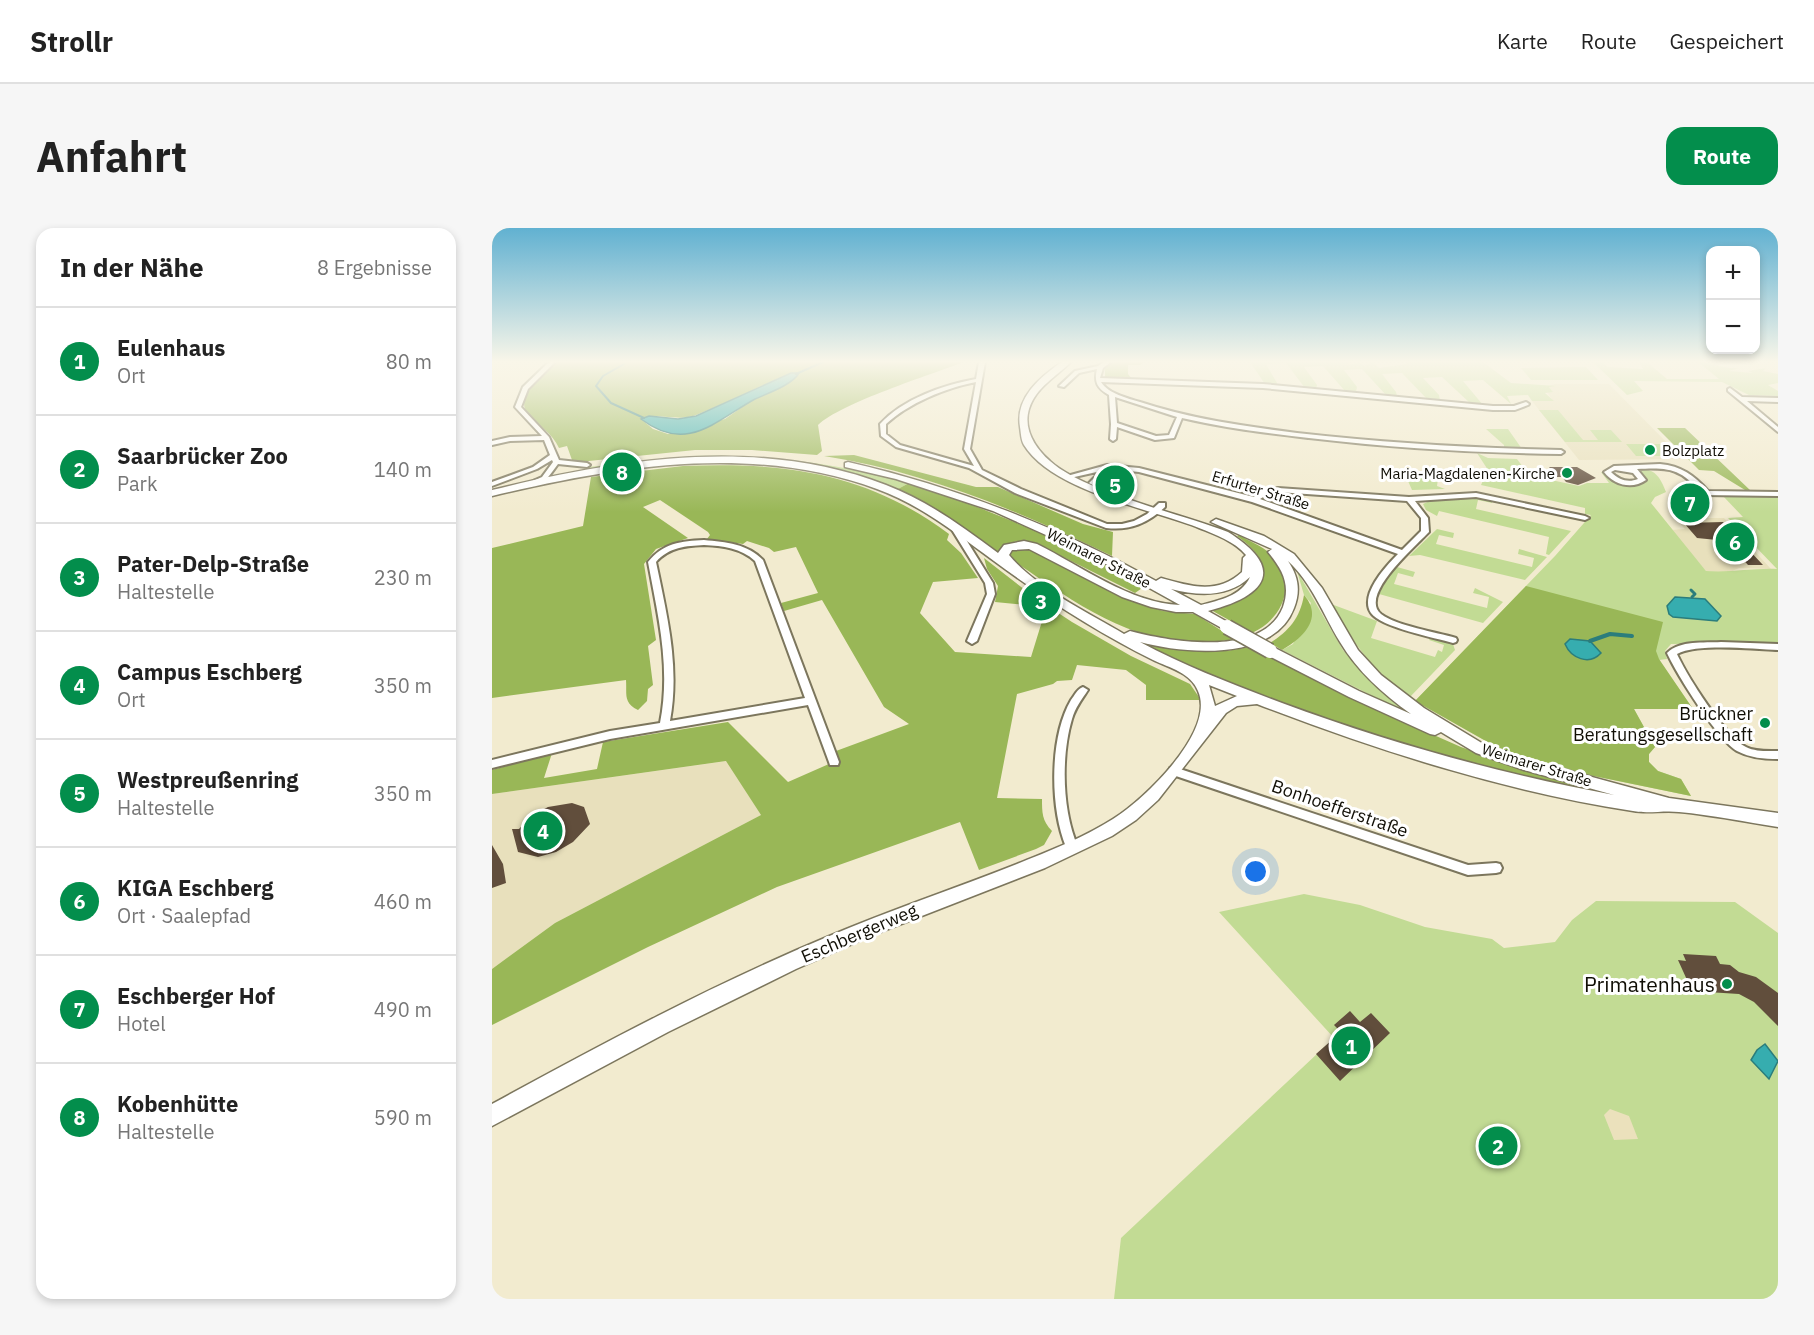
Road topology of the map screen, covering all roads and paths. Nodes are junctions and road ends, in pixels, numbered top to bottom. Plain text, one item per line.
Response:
1 (523, 412) edge
2 (897, 412) edge
3 (973, 412) edge
4 (1025, 412) edge
5 (1113, 412) edge
6 (1168, 412) edge
7 (1757, 412) edge
8 (1180, 416) junction
9 (1114, 424) junction
10 (1778, 430) edge
11 (547, 438) junction
12 (1113, 439) dead end
13 (492, 443) edge
14 (1561, 452) dead end
15 (555, 458) junction
16 (587, 465) junction
17 (1107, 467) junction
18 (1623, 468) dead end
19 (981, 472) junction
20 (544, 476) junction
21 (1070, 476) junction
22 (1093, 483) junction
23 (492, 486) edge
24 (492, 493) edge
25 (1778, 494) edge
26 (1409, 499) junction
27 (1255, 500) junction
28 (1159, 508) junction
29 (1585, 518) dead end
30 (1216, 522) junction
31 (953, 525) junction
32 (1247, 550) junction
33 (1403, 553) junction
34 (1113, 562) junction
35 (1016, 571) junction
36 (1197, 610) junction
37 (1082, 615) junction
38 (1453, 640) dead end
39 (972, 641) dead end
40 (1778, 647) edge
41 (1195, 673) junction
42 (1083, 690) dead end
43 (1260, 700) junction
44 (810, 701) junction
45 (664, 726) junction
46 (1204, 729) junction
47 (1481, 749) junction
48 (1778, 755) edge
49 (834, 762) dead end
50 (492, 764) edge
51 (1174, 771) junction
52 (1674, 805) junction
53 (1776, 820) edge
54 (1072, 847) junction
55 (1496, 868) dead end
56 (492, 1115) edge

1 - 11 street
2 - 19 street
3 - 19 street
4 - 21 street
5 - 9 street
6 - 8 street
7 - 10 street
8 - 9 street
8 - 14 street
9 - 12 street
11 - 13 street
11 - 15 street
15 - 16 street
15 - 20 street
15 - 20 street
16 - 20 street, Weimarer Straße
16 - 34 street, Weimarer Straße
17 - 21 street, Erfurter Straße
17 - 22 street
17 - 27 street, Erfurter Straße
18 - 25 street
19 - 28 street
20 - 23 street, Weimarer Straße
20 - 24 street
20 - 31 street
21 - 22 street
21 - 28 street
22 - 28 street
26 - 27 street
26 - 29 street
26 - 33 street
27 - 33 street, Erfurter Straße
28 - 30 street
28 - 32 street
30 - 37 street
30 - 47 street
31 - 35 street
31 - 39 street
32 - 34 street
32 - 36 street
33 - 38 street
34 - 36 street, Weimarer Straße
35 - 36 street
35 - 37 street
36 - 47 street, Weimarer Straße, bridge
37 - 41 street
40 - 48 street
41 - 43 street
41 - 46 street, Eschbergerweg
42 - 54 street
43 - 46 street, Eschbergerweg
43 - 52 street
44 - 45 street
44 - 45 street
44 - 49 street
45 - 50 street
46 - 51 street, Eschbergerweg
47 - 52 street, Weimarer Straße
51 - 54 street, Eschbergerweg
51 - 55 street, Bonhoefferstraße
52 - 53 street
54 - 56 street, Eschbergerweg

